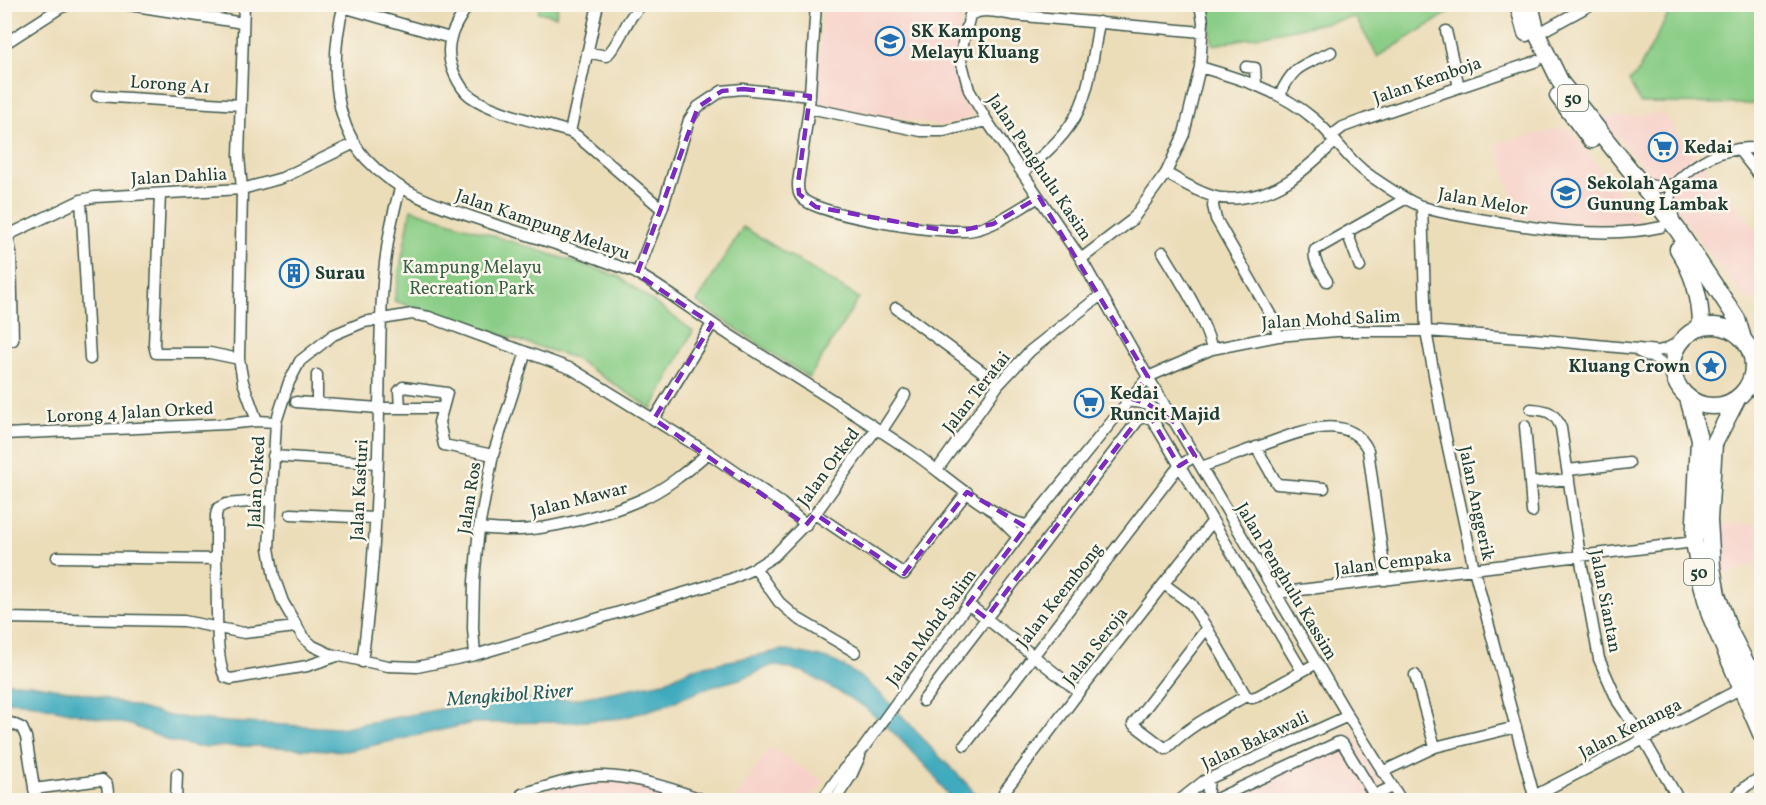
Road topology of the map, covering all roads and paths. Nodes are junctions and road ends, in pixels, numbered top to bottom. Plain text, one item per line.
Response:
1 (70, 4) edge
2 (123, 4) edge
3 (244, 4) edge
4 (469, 4) edge
5 (598, 4) edge
6 (643, 4) edge
7 (816, 4) edge
8 (1200, 4) edge
9 (1518, 4) edge
10 (1530, 4) edge
11 (1592, 4) edge
12 (344, 6) edge
13 (1013, 10) edge
14 (1099, 22) junction
15 (243, 23) junction
16 (1202, 32) junction
17 (1446, 32) dead end
18 (1537, 34) junction
19 (450, 38) junction
20 (4, 44) edge
21 (587, 52) junction
22 (1331, 52) dead end
23 (1537, 61) junction
24 (1200, 67) junction
25 (1246, 68) dead end
26 (1256, 85) junction
27 (1459, 87) junction
28 (1280, 95) junction
29 (97, 96) dead end
30 (810, 96) junction
31 (241, 105) junction
32 (809, 108) junction
33 (987, 121) junction
34 (570, 132) junction
35 (1332, 139) junction
36 (355, 142) junction
37 (1761, 148) edge
38 (1738, 149) junction
39 (1022, 173) junction
40 (1166, 173) junction
41 (1761, 179) edge
42 (1640, 183) junction
43 (1674, 184) junction
44 (242, 189) junction
45 (400, 189) junction
46 (160, 194) junction
47 (1039, 197) junction
48 (1214, 197) junction
49 (1406, 199) junction
50 (81, 200) junction
51 (1422, 206) junction
52 (662, 209) junction
53 (1669, 228) junction
54 (1347, 232) junction
55 (6, 236) edge
56 (1163, 252) dead end
57 (1080, 259) junction
58 (1360, 267) dead end
59 (637, 273) junction
60 (1327, 281) dead end
61 (1101, 295) junction
62 (896, 308) dead end
63 (380, 320) junction
64 (712, 324) junction
65 (1701, 327) junction
66 (1426, 331) junction
67 (1278, 336) junction
68 (13, 340) dead end
69 (1683, 340) junction
70 (1751, 346) edge
71 (1212, 349) junction
72 (1633, 350) junction
73 (526, 352) junction
74 (90, 359) dead end
75 (239, 359) junction
76 (1674, 374) junction
77 (317, 375) dead end
78 (1757, 376) edge
79 (1148, 377) junction
80 (999, 384) junction
81 (905, 395) dead end
82 (1688, 398) junction
83 (1737, 399) junction
84 (296, 402) dead end
85 (1126, 402) junction
86 (317, 404) junction
87 (379, 408) junction
88 (400, 408) junction
89 (443, 408) junction
90 (1531, 409) dead end
91 (1145, 417) joint
92 (654, 419) junction
93 (257, 421) junction
94 (276, 422) junction
95 (1175, 423) junction
96 (1525, 426) dead end
97 (878, 431) junction
98 (4, 434) edge
99 (1256, 447) junction
100 (708, 453) junction
101 (493, 455) junction
102 (273, 456) junction
103 (1195, 456) junction
104 (377, 463) junction
105 (1629, 463) dead end
106 (1179, 466) junction
107 (1201, 467) junction
108 (937, 470) junction
109 (1569, 475) junction
110 (1530, 483) junction
111 (1324, 488) dead end
112 (967, 492) junction
113 (271, 500) junction
114 (994, 512) junction
115 (1532, 512) dead end
116 (291, 514) dead end
117 (815, 514) junction
118 (374, 518) junction
119 (1212, 522) junction
120 (806, 525) junction
121 (1028, 525) junction
122 (479, 528) junction
123 (1018, 537) junction
124 (1694, 542) junction
125 (1580, 556) junction
126 (57, 557) dead end
127 (216, 559) junction
128 (755, 568) junction
129 (1474, 569) junction
130 (1386, 580) junction
131 (1164, 584) junction
132 (1276, 593) junction
133 (968, 604) junction
134 (4, 618) edge
135 (986, 618) junction
136 (296, 627) junction
137 (1207, 627) junction
138 (218, 629) junction
139 (855, 652) dead end
140 (476, 655) junction
141 (1034, 655) junction
142 (337, 656) junction
143 (362, 662) junction
144 (1317, 663) junction
145 (1755, 666) edge
146 (1302, 671) junction
147 (1414, 675) dead end
148 (1740, 689) junction
149 (1079, 692) junction
150 (1246, 696) junction
151 (1761, 701) edge
152 (923, 702) dead end
153 (1348, 716) junction
154 (4, 720) edge
155 (1516, 727) junction
156 (1310, 733) junction
157 (1761, 736) edge
158 (1644, 740) junction
159 (965, 745) dead end
160 (1435, 747) junction
161 (862, 750) junction
162 (1319, 751) junction
163 (1382, 772) junction
164 (177, 774) dead end
165 (1761, 777) edge
166 (1209, 778) junction
167 (1392, 787) junction
168 (34, 789) junction
169 (1004, 792) dead end
170 (1369, 798) edge
171 (1534, 798) edge
172 (36, 801) edge
173 (109, 801) edge
174 (176, 801) edge
175 (521, 801) edge
176 (704, 801) edge
177 (822, 801) edge
178 (836, 801) edge
179 (1179, 801) edge
180 (1207, 801) edge
181 (1214, 801) edge
182 (1401, 801) edge
183 (1679, 801) edge
184 (1734, 801) edge

1 - 20 street
2 - 15 street
3 - 15 street
4 - 19 street
5 - 21 street
6 - 21 street
7 - 30 street
8 - 16 street
9 - 23 highway, 50
10 - 18 highway, 50
11 - 18 street
12 - 19 street
12 - 36 street, Jalan Kampung Melayu
13 - 14 street, Jalan Penghulu Kasim
13 - 33 street, Jalan Penghulu Kasim
14 - 16 street, Jalan Penghulu Kasim
14 - 39 street
15 - 31 street
16 - 24 street
17 - 27 street
18 - 42 highway, 50
19 - 34 street
21 - 34 street
22 - 28 street
23 - 27 street, Jalan Kemboja
23 - 53 highway, 50
24 - 26 street, Jalan Melor
24 - 40 street
25 - 26 street
26 - 28 street, Jalan Melor
27 - 35 street, Jalan Kemboja
28 - 35 street, Jalan Melor
29 - 31 street, Lorong A1
30 - 32 street
30 - 52 street
31 - 44 street
32 - 33 street
32 - 47 street
33 - 39 street, Jalan Penghulu Kasim
34 - 52 street
35 - 48 street, Jalan Kemboja
35 - 49 street, Jalan Melor
36 - 44 street, Jalan Dahlia
36 - 45 street, Jalan Kampung Melayu
37 - 38 street
38 - 41 street
38 - 43 street
39 - 47 street, Jalan Penghulu Kasim
40 - 48 street, Jalan Kemboja
40 - 57 street
42 - 43 street
42 - 53 highway, 50
43 - 53 street
44 - 46 street, Jalan Dahlia
44 - 75 street
45 - 59 street, Jalan Kampung Melayu
45 - 63 street, Jalan Kasturi
46 - 50 street, Jalan Dahlia
46 - 75 street
47 - 57 street, Jalan Penghulu Kasim
48 - 67 street
49 - 51 street, Jalan Melor
49 - 54 street
50 - 55 street, Jalan Dahlia
50 - 74 street
51 - 53 street, Jalan Melor
51 - 66 street, Jalan Anggerik
52 - 59 street
53 - 65 highway, 50
53 - 70 highway, 50
54 - 58 street
54 - 60 street
55 - 68 street
56 - 71 street
57 - 61 street, Jalan Penghulu Kasim
59 - 64 street, Jalan Kampung Melayu
61 - 79 street, Jalan Penghulu Kasim
61 - 80 street, Jalan Teratai
62 - 80 street
63 - 73 street, Jalan Orked
63 - 87 street, Jalan Kasturi
63 - 94 street, Jalan Orked
64 - 92 street
64 - 97 street, Jalan Kampung Melayu
65 - 69 highway
65 - 70 highway
66 - 67 street, Jalan Mohd Salim
66 - 72 street, Jalan Mohd Salim
66 - 129 street, Jalan Anggerik
67 - 71 street, Jalan Mohd Salim
69 - 72 street, Jalan Mohd Salim
69 - 76 highway
70 - 78 highway, 50
71 - 79 street, Jalan Mohd Salim
72 - 76 street, Jalan Mohd Salim
73 - 92 street, Jalan Orked
73 - 101 street, Jalan Ros
75 - 93 street
76 - 82 highway, 50
77 - 86 street
78 - 83 highway, 50
79 - 85 street, Jalan Mohd Salim
79 - 95 street, Jalan Penghulu Kassim
80 - 108 street, Jalan Teratai
81 - 97 street, Jalan Orked
82 - 83 highway
82 - 124 highway, 50
83 - 145 highway, 50
84 - 86 street
85 - 95 street
85 - 121 street, Jalan Mohd Salim
86 - 87 street
87 - 88 street
87 - 104 street, Jalan Kasturi
88 - 89 street
88 - 89 street
89 - 101 street
90 - 109 street, Jalan Siantan
91 - 106 street, Jalan Penghulu Kassim
91 - 135 street, Jalan Mohd Salim
92 - 100 street, Jalan Orked
93 - 94 street, Lorong 4 Jalan Orked
93 - 98 street, Lorong 4 Jalan Orked
94 - 102 street, Jalan Orked
95 - 103 street, Jalan Penghulu Kassim
96 - 110 street
97 - 108 street, Jalan Kampung Melayu
97 - 117 street, Jalan Orked
99 - 107 street
99 - 111 street
99 - 130 street
100 - 120 street, Jalan Orked
100 - 122 street, Jalan Mawar
101 - 122 street, Jalan Ros
102 - 104 street
102 - 113 street, Jalan Orked
103 - 106 street
103 - 107 street, Jalan Penghulu Kassim
104 - 118 street, Jalan Kasturi
105 - 109 street
106 - 119 street, Jalan Penghulu Kassim
106 - 141 street, Jalan Keembong
107 - 132 street, Jalan Penghulu Kassim
108 - 112 street, Jalan Kampung Melayu
109 - 110 street
109 - 125 street, Jalan Siantan
110 - 115 street
112 - 114 street, Jalan Kampung Melayu
112 - 117 street
113 - 127 street
113 - 136 street, Jalan Orked
114 - 121 street, Jalan Kampung Melayu
114 - 123 street, Jalan Kampung Melayu
116 - 118 street
117 - 120 street, Jalan Orked
118 - 143 street, Jalan Kasturi
119 - 131 street, Jalan Seroja
119 - 146 street, Jalan Penghulu Kassim
120 - 128 street, Jalan Orked
121 - 123 street, Jalan Mohd Salim
122 - 140 street, Jalan Ros
123 - 133 street, Jalan Mohd Salim
124 - 125 street, Jalan Cempaka
124 - 148 highway, 50
125 - 129 street, Jalan Cempaka
125 - 158 street, Jalan Siantan
126 - 127 street
127 - 138 street
128 - 139 street
128 - 140 street, Jalan Orked
129 - 130 street, Jalan Cempaka
129 - 155 street, Jalan Anggerik
130 - 132 street, Jalan Cempaka
131 - 137 street
131 - 149 street, Jalan Seroja
132 - 144 street, Jalan Penghulu Kassim
133 - 135 street
133 - 161 street, Jalan Mohd Salim
134 - 138 street
135 - 141 street
135 - 152 street, Jalan Mohd Salim
136 - 138 street
136 - 142 street, Jalan Orked
137 - 150 street
137 - 150 street
138 - 142 street
140 - 143 street, Jalan Orked
141 - 149 street
141 - 159 street, Jalan Keembong
142 - 143 street, Jalan Orked
144 - 146 street
144 - 153 street, Jalan Penghulu Kassim
145 - 151 highway, 50
146 - 150 street
147 - 160 street
148 - 157 highway, 50
148 - 158 street, Jalan Kenanga
149 - 169 street, Jalan Seroja
153 - 156 street, Jalan Bakawali
153 - 163 street, Jalan Penghulu Kassim
154 - 168 street
155 - 160 street
155 - 171 street, Jalan Anggerik
156 - 162 street
156 - 166 street, Jalan Bakawali
158 - 171 street, Jalan Kenanga
158 - 183 street, Jalan Siantan
160 - 163 street
161 - 177 street, Jalan Mohd Salim
161 - 178 street, Jalan Mohd Salim
162 - 170 street
162 - 181 street
163 - 167 street, Jalan Penghulu Kassim
164 - 174 street
165 - 184 street
166 - 179 street, Jalan Bakawali
166 - 180 street
167 - 170 street
167 - 182 street, Jalan Penghulu Kassim
168 - 172 street
168 - 173 street
175 - 176 street

